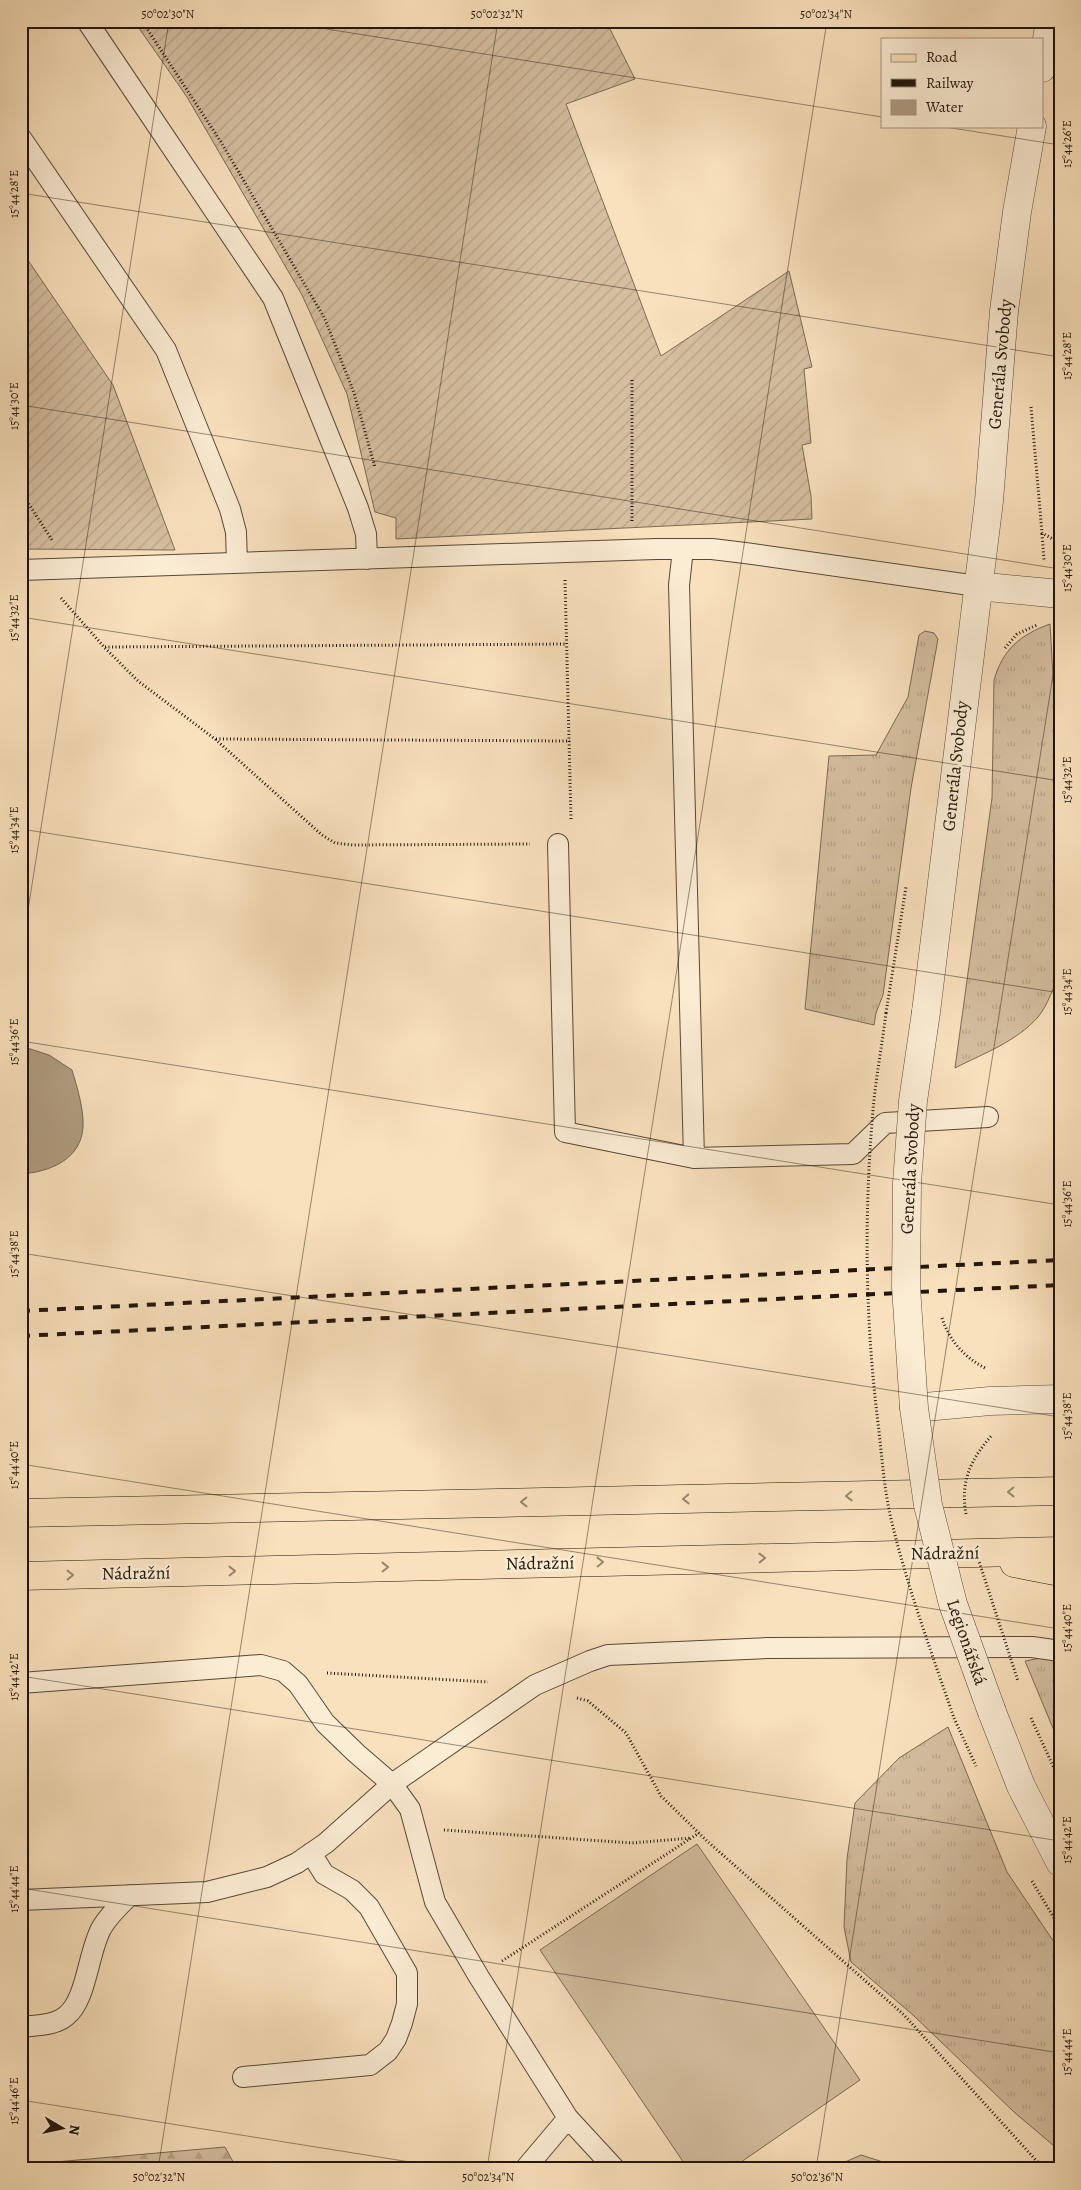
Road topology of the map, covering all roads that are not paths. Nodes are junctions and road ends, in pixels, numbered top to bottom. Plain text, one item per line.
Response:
1 (87, 21) edge
2 (1050, 21) edge
3 (1044, 56) edge
4 (1032, 128) edge
5 (21, 138) edge
6 (683, 549) junction
7 (367, 559) junction
8 (237, 563) junction
9 (28, 570) edge
10 (977, 586) junction
11 (1060, 594) edge
12 (558, 844) road end
13 (988, 1117) dead end
14 (694, 1158) junction
15 (1060, 1399) edge
16 (914, 1408) junction
17 (1060, 1491) edge
18 (21, 1513) edge
19 (967, 1548) junction
20 (1060, 1551) edge
21 (1060, 1572) edge
22 (21, 1576) edge
23 (1060, 1651) edge
24 (21, 1682) edge
25 (392, 1784) junction
26 (311, 1853) junction
27 (1060, 1862) edge
28 (130, 1895) junction
29 (21, 1900) edge
30 (21, 2027) edge
31 (244, 2077) dead end
32 (568, 2118) junction
33 (525, 2169) edge
34 (615, 2169) edge

1 - 7 lane
2 - 3 street
4 - 10 street, Generála Svobody
5 - 8 lane
6 - 7 lane
6 - 10 lane
6 - 14 lane
7 - 8 lane
8 - 9 lane
10 - 11 street
10 - 16 street, Generála Svobody, bridge
12 - 14 lane
13 - 14 lane
15 - 16 street
16 - 27 street, Legionářská, bridge
17 -> 18 main road
19 - 20 main road, Nádražní
19 - 21 main road
22 -> 19 main road, Nádražní
23 - 25 lane
24 - 25 lane
25 - 26 lane
25 - 32 lane
26 - 28 lane
26 - 31 lane
28 - 29 lane
28 - 30 lane
32 - 33 lane
32 - 34 lane

